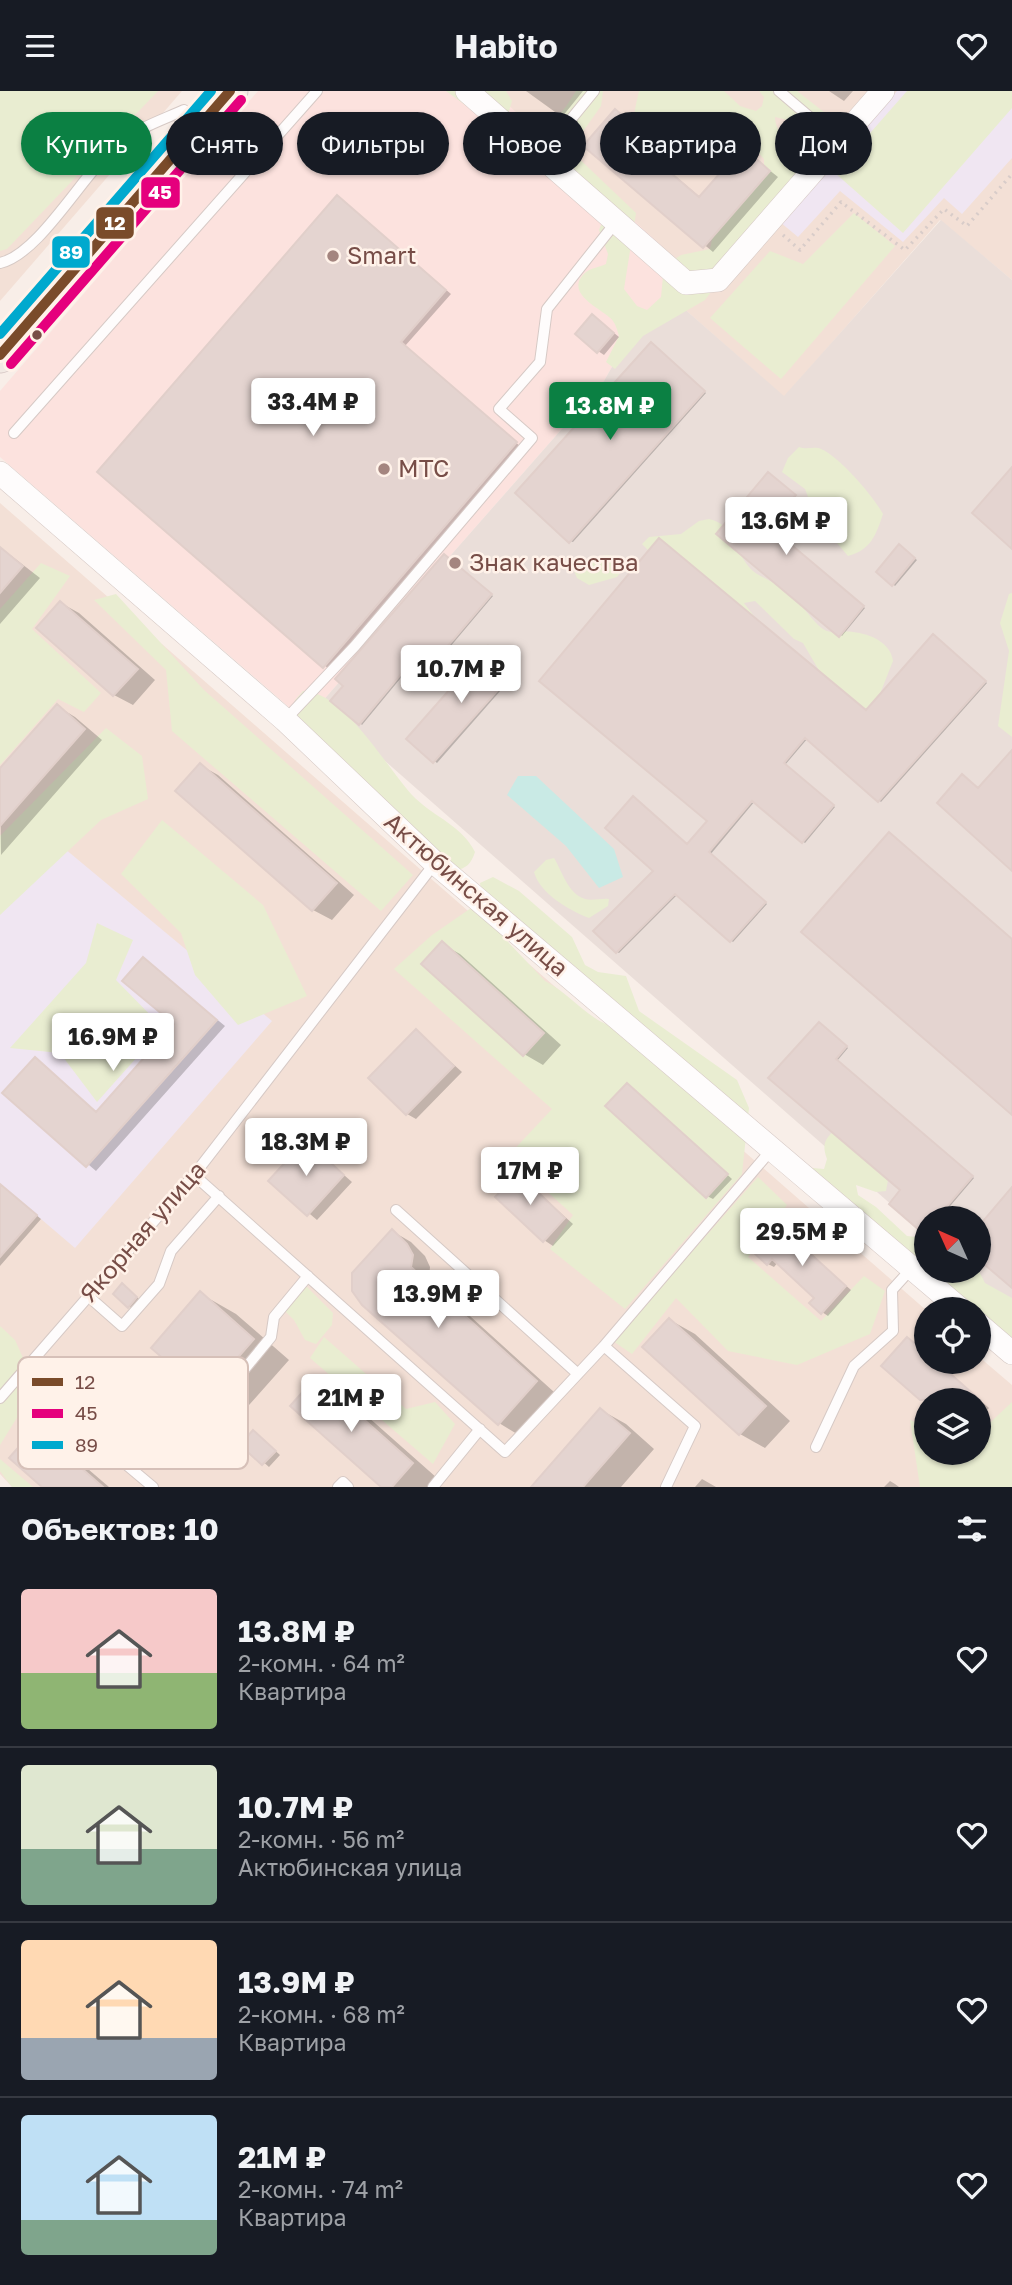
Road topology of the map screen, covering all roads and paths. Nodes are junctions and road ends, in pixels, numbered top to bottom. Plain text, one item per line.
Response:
1 (230, 91) edge
2 (317, 91) edge
3 (467, 91) edge
4 (594, 91) edge
5 (779, 91) edge
6 (883, 91) edge
7 (192, 101) edge
8 (491, 112) edge
9 (577, 112) edge
10 (804, 112) edge
11 (865, 112) edge
12 (1012, 174) edge
13 (563, 175) edge
14 (810, 175) edge
15 (617, 222) junction
16 (768, 223) junction
17 (0, 263) edge
18 (0, 322) edge
19 (0, 355) edge
20 (14, 433) dead end
21 (0, 473) edge
22 (285, 720) junction
23 (435, 863) junction
24 (772, 1149) junction
25 (194, 1175) junction
26 (219, 1196) junction
27 (396, 1210) dead end
28 (912, 1268) junction
29 (308, 1276) junction
30 (88, 1296) junction
31 (946, 1297) edge
32 (991, 1335) edge
33 (604, 1346) junction
34 (1012, 1353) edge
35 (35, 1357) edge
36 (248, 1365) edge
37 (578, 1374) junction
38 (18, 1377) edge
39 (0, 1398) edge
40 (480, 1429) junction
41 (816, 1447) dead end
42 (132, 1469) edge
43 (153, 1487) edge
44 (338, 1487) edge
45 (348, 1487) edge
46 (433, 1487) edge
47 (666, 1487) edge

1 - 19 main road
2 - 20 lane
3 - 8 street
4 - 9 lane
5 - 10 lane
6 - 11 street
7 - 17 lane
7 - 18 main road
12 - 16 path
13 - 15 street
14 - 16 street
15 - 16 street
15 - 22 lane
21 - 22 street, Актюбинская улица
22 - 23 street, Актюбинская улица
23 - 24 street, Актюбинская улица
23 - 25 lane, Якорная улица
24 - 28 street, Актюбинская улица
24 - 33 lane
25 - 26 lane
25 - 30 lane, Якорная улица
26 - 29 lane
26 - 30 lane
27 - 37 lane
28 - 31 street, Актюбинская улица
28 - 41 lane
29 - 36 lane
29 - 40 lane
30 - 35 lane, Якорная улица
32 - 34 street
33 - 37 lane
33 - 47 lane
37 - 40 lane
38 - 39 lane, Якорная улица
40 - 46 lane
42 - 43 lane
44 - 45 lane

